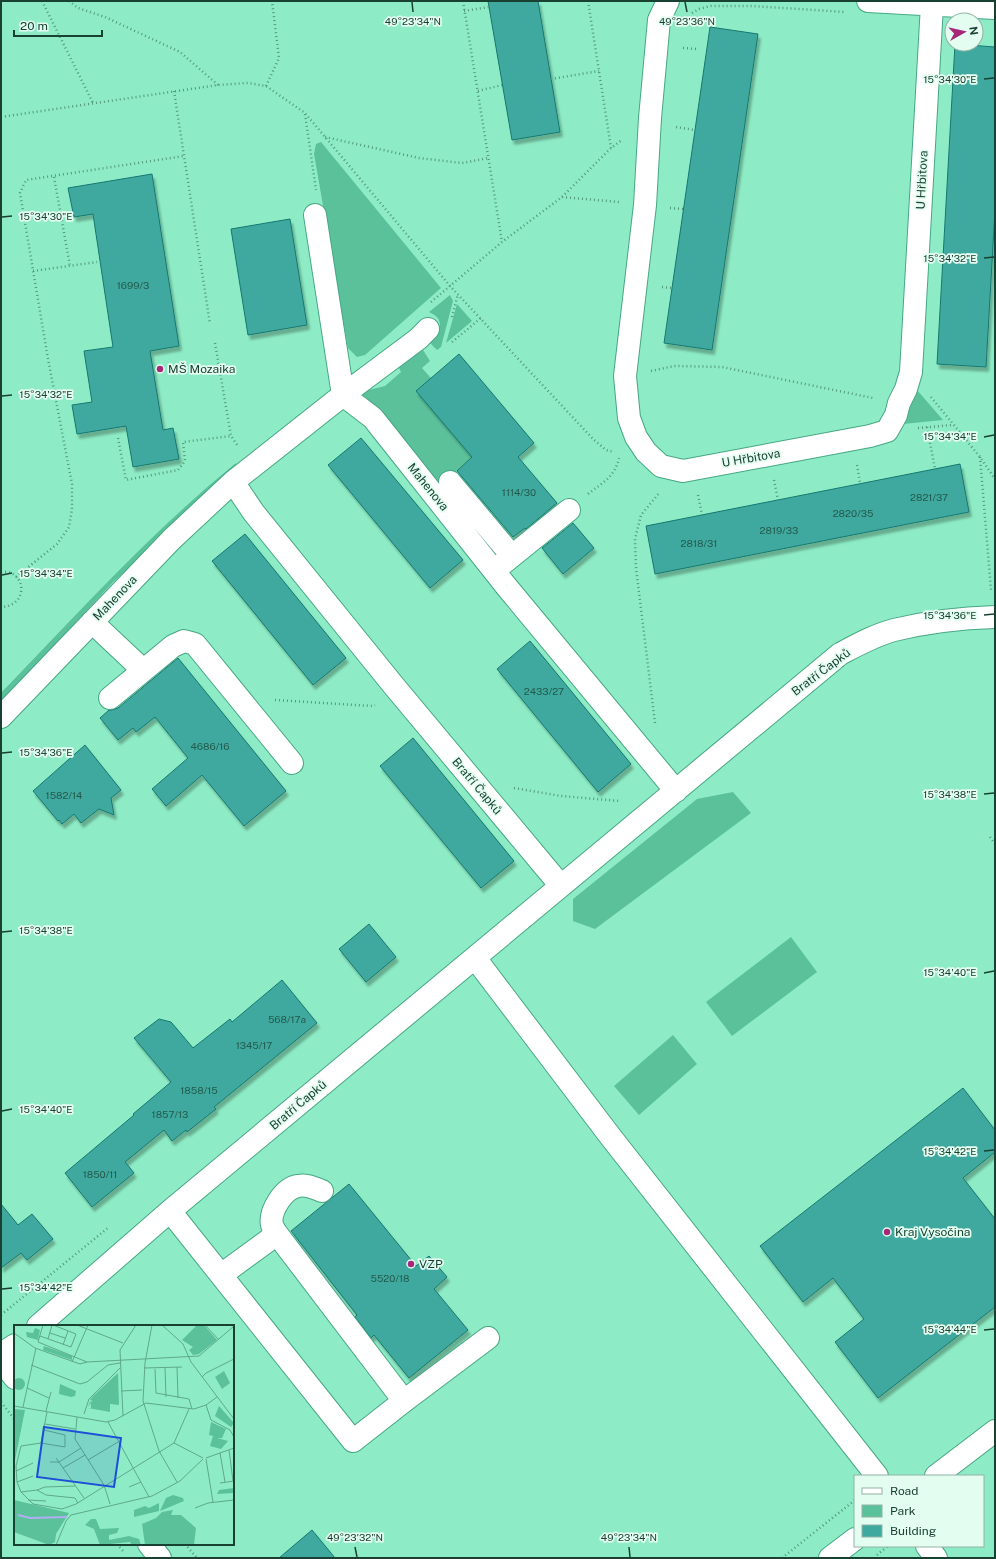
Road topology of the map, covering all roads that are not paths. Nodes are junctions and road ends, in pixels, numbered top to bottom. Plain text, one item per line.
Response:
1 (668, 1) edge
2 (868, 1) edge
3 (932, 5) junction
4 (995, 8) edge
5 (315, 215) road end
6 (428, 329) dead end
7 (343, 395) junction
8 (233, 482) junction
9 (450, 482) dead end
10 (568, 510) road end
11 (512, 556) junction
12 (500, 578) junction
13 (986, 617) edge
14 (92, 622) junction
15 (143, 670) junction
16 (110, 698) dead end
17 (1, 717) edge
18 (292, 763) dead end
19 (676, 791) junction
20 (561, 886) junction
21 (475, 958) junction
22 (322, 1192) dead end
23 (170, 1211) junction
24 (277, 1234) junction
25 (221, 1275) junction
26 (39, 1325) edge
27 (488, 1338) dead end
28 (14, 1346) edge
29 (1, 1354) edge
30 (1, 1360) edge
31 (14, 1377) edge
32 (404, 1401) junction
33 (995, 1431) edge
34 (876, 1475) edge
35 (937, 1475) edge
36 (854, 1540) edge
37 (150, 1545) edge
38 (928, 1547) edge
39 (160, 1558) edge
40 (830, 1558) edge
41 (936, 1558) edge

1 - 3 street, U Hřbitova
2 - 3 street
3 - 4 street
5 - 7 street
6 - 7 street, Mahenova
7 - 8 street, Mahenova
7 - 12 street, Mahenova
8 - 14 street, Mahenova
8 - 20 street, Bratří Čapků
9 - 11 street
10 - 11 street
11 - 12 street
12 - 19 street
13 - 19 street, Bratří Čapků
14 - 15 street
14 - 17 street, Mahenova
15 - 16 street
15 - 18 street
19 - 20 street, Bratří Čapků
20 - 21 street, Bratří Čapků
21 - 23 street, Bratří Čapků
21 - 34 street
22 - 24 street
23 - 25 street
23 - 26 street, Bratří Čapků
24 - 25 street
24 - 32 street
25 - 32 street
27 - 32 street
28 - 29 street
30 - 31 street
33 - 35 street
36 - 40 street
37 - 39 street
38 - 41 street

